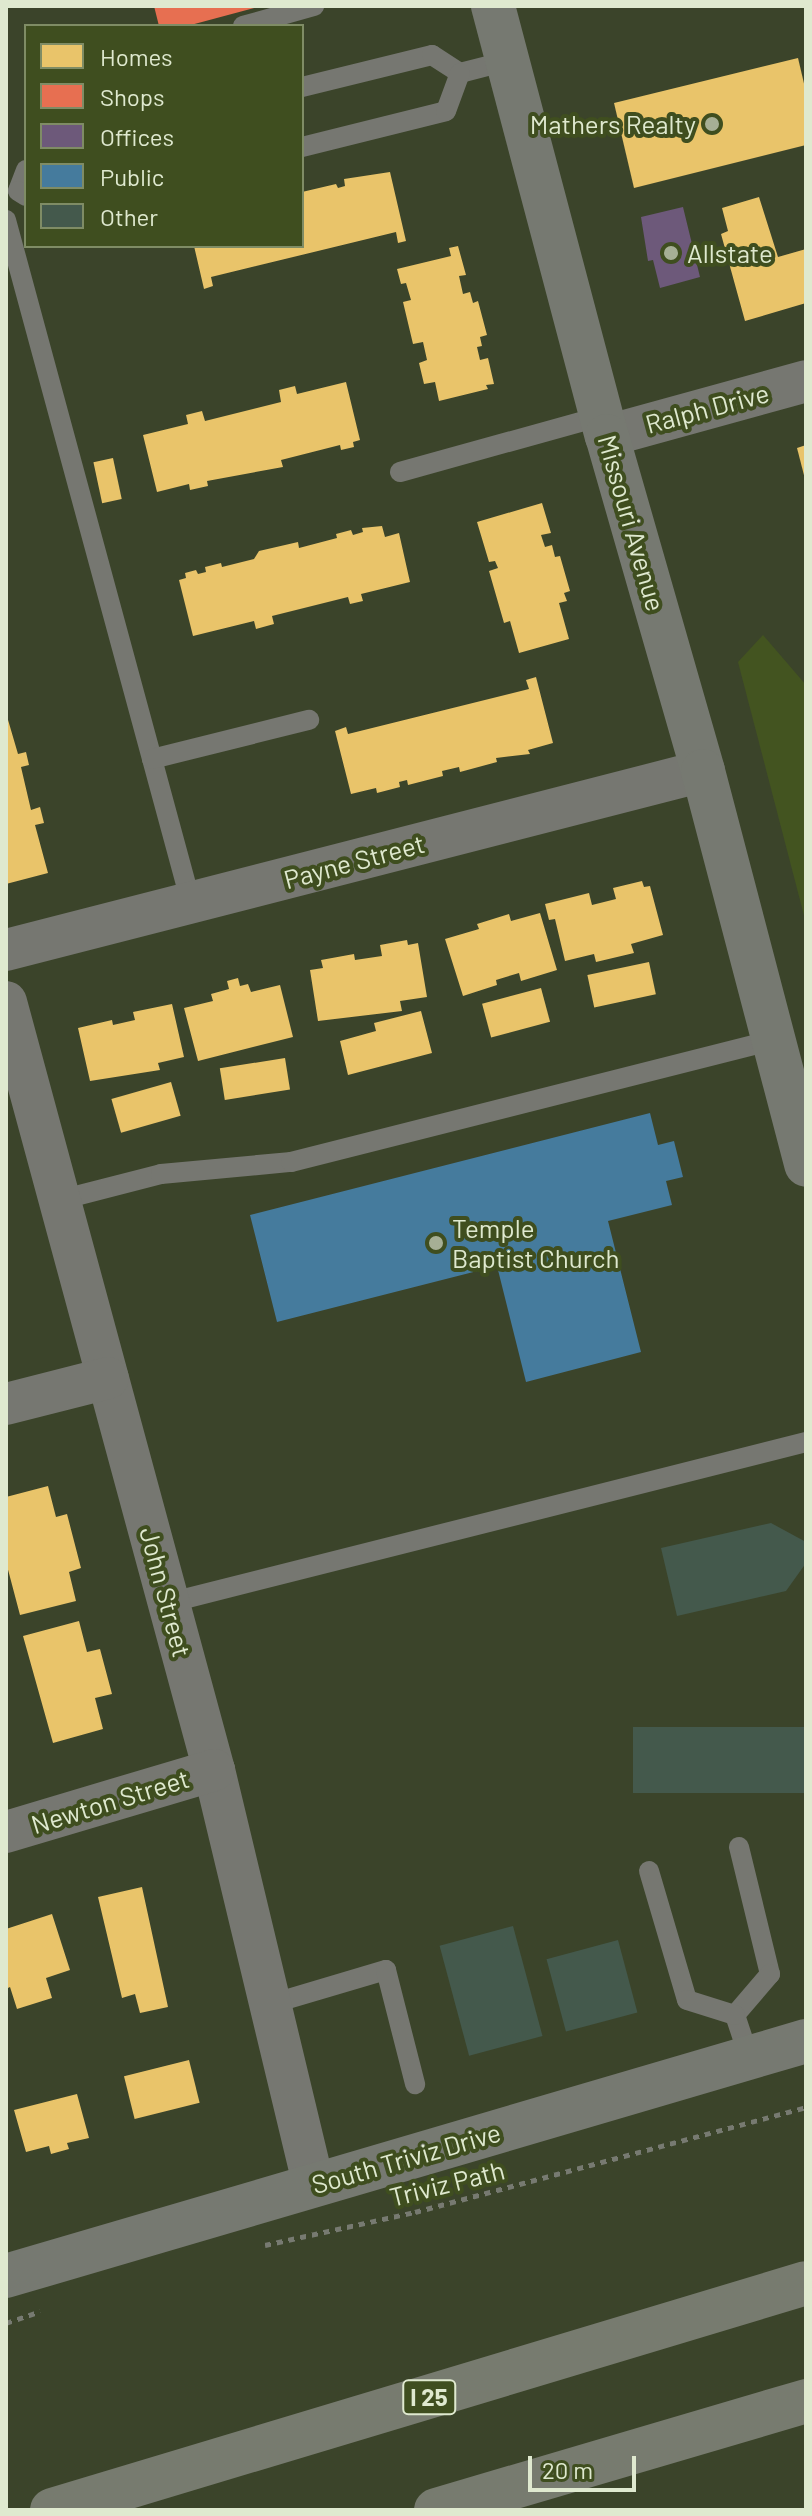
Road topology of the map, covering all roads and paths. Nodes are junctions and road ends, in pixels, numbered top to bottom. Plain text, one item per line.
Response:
1 (493, 6) edge
2 (318, 7) edge
3 (251, 24) edge
4 (507, 61) junction
5 (460, 73) junction
6 (304, 87) edge
7 (304, 146) edge
8 (6, 220) edge
9 (806, 381) edge
10 (605, 426) junction
11 (400, 472) dead end
12 (309, 720) dead end
13 (152, 759) junction
14 (703, 771) junction
15 (191, 903) junction
16 (6, 950) edge
17 (6, 1002) edge
18 (773, 1040) junction
19 (806, 1165) edge
20 (60, 1200) junction
21 (108, 1378) junction
22 (6, 1404) edge
23 (806, 1442) edge
24 (168, 1603) junction
25 (214, 1770) junction
26 (6, 1832) edge
27 (739, 1847) dead end
28 (649, 1871) dead end
29 (271, 2004) junction
30 (735, 2015) junction
31 (806, 2041) edge
32 (749, 2057) junction
33 (415, 2084) dead end
34 (806, 2107) edge
35 (314, 2185) junction
36 (264, 2245) dead end
37 (6, 2276) edge
38 (806, 2283) edge
39 (48, 2309) dead end
40 (6, 2323) edge
41 (806, 2401) edge
42 (52, 2510) edge
43 (436, 2510) edge

1 - 4 main road, Missouri Avenue
2 - 3 lane
4 - 5 lane
4 - 10 main road, Missouri Avenue
5 - 6 lane
5 - 7 lane
8 - 13 lane
9 - 10 street, Ralph Drive
10 - 11 lane
10 - 14 main road, Missouri Avenue
12 - 13 lane
13 - 15 lane
14 - 15 street, Payne Street
14 - 18 main road, Missouri Avenue
15 - 16 street, Payne Street
17 - 20 street, John Street
18 - 19 main road, Missouri Avenue
18 - 20 lane
20 - 21 street, John Street
21 - 22 street
21 - 24 street, John Street
23 - 24 lane
24 - 25 street, John Street
25 - 26 street, Newton Street
25 - 29 street, John Street
27 - 30 lane
28 - 30 lane
29 - 33 lane
29 - 35 street, John Street
30 - 32 lane
31 - 32 main road, South Triviz Drive
32 - 35 main road, South Triviz Drive
34 - 36 path, Triviz Path
35 - 37 main road, South Triviz Drive
38 - 42 highway, I 25
39 - 40 path
41 - 43 highway

